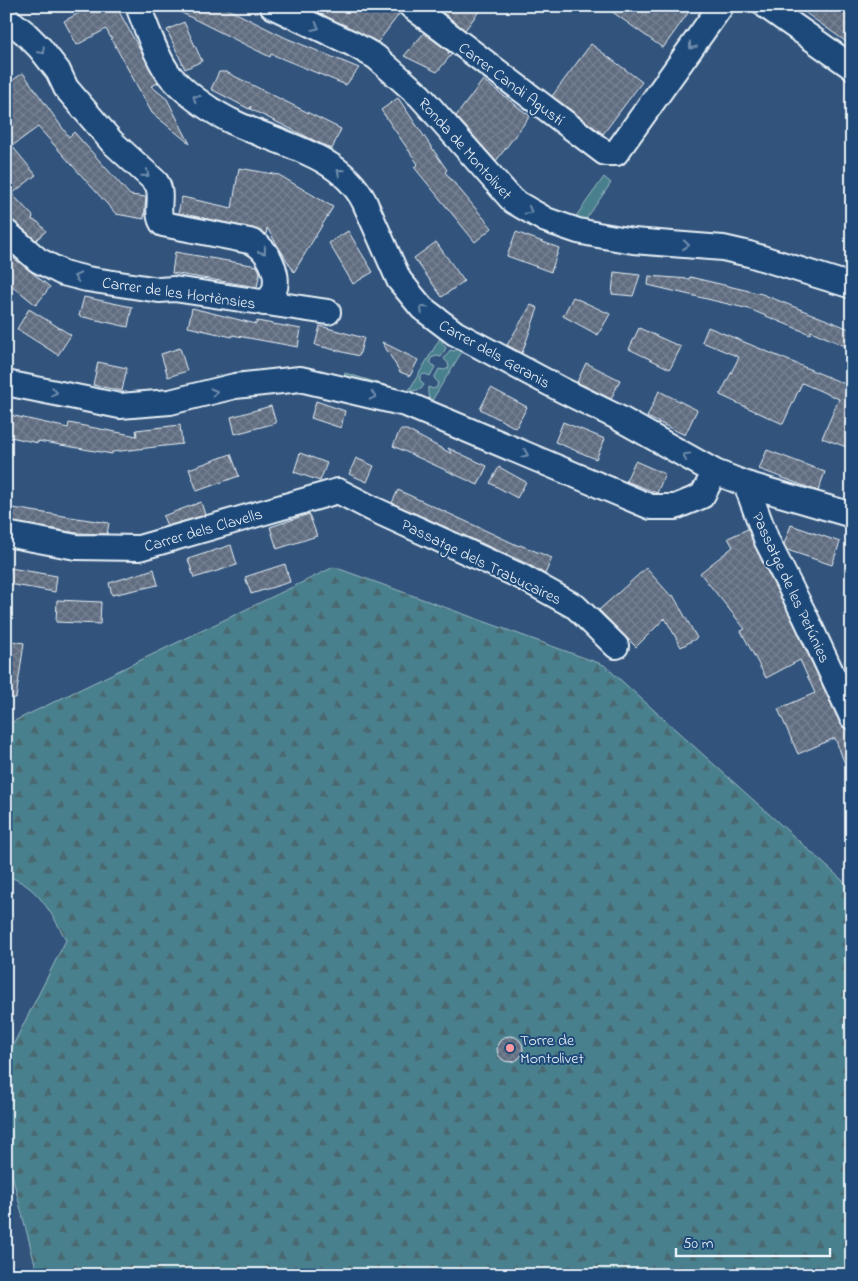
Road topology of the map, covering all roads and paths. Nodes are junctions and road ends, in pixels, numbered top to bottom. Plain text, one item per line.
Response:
1 (138, 6) edge
2 (272, 6) edge
3 (411, 6) edge
4 (721, 6) edge
5 (766, 6) edge
6 (6, 18) edge
7 (852, 67) edge
8 (6, 232) edge
9 (852, 286) edge
10 (264, 303) junction
11 (328, 312) dead end
12 (6, 383) edge
13 (715, 472) junction
14 (746, 484) junction
15 (338, 491) joint
16 (852, 515) edge
17 (6, 534) edge
18 (616, 646) dead end
19 (852, 717) edge

13 -> 1 street, Carrer dels Geranis
2 -> 9 street, Ronda de Montolivet
4 -> 3 street, Carrer Candi Agustí
5 - 7 street
6 -> 10 street, Carrer de les Hortènsies
10 -> 8 street, Carrer de les Hortènsies
10 - 11 street
12 -> 13 street
13 - 14 street, Carrer dels Geranis
14 - 16 street, Carrer dels Geranis
14 - 19 street, Passatge de les Petúnies
15 - 17 street, Carrer dels Clavells
15 - 18 street, Passatge dels Trabucaires

